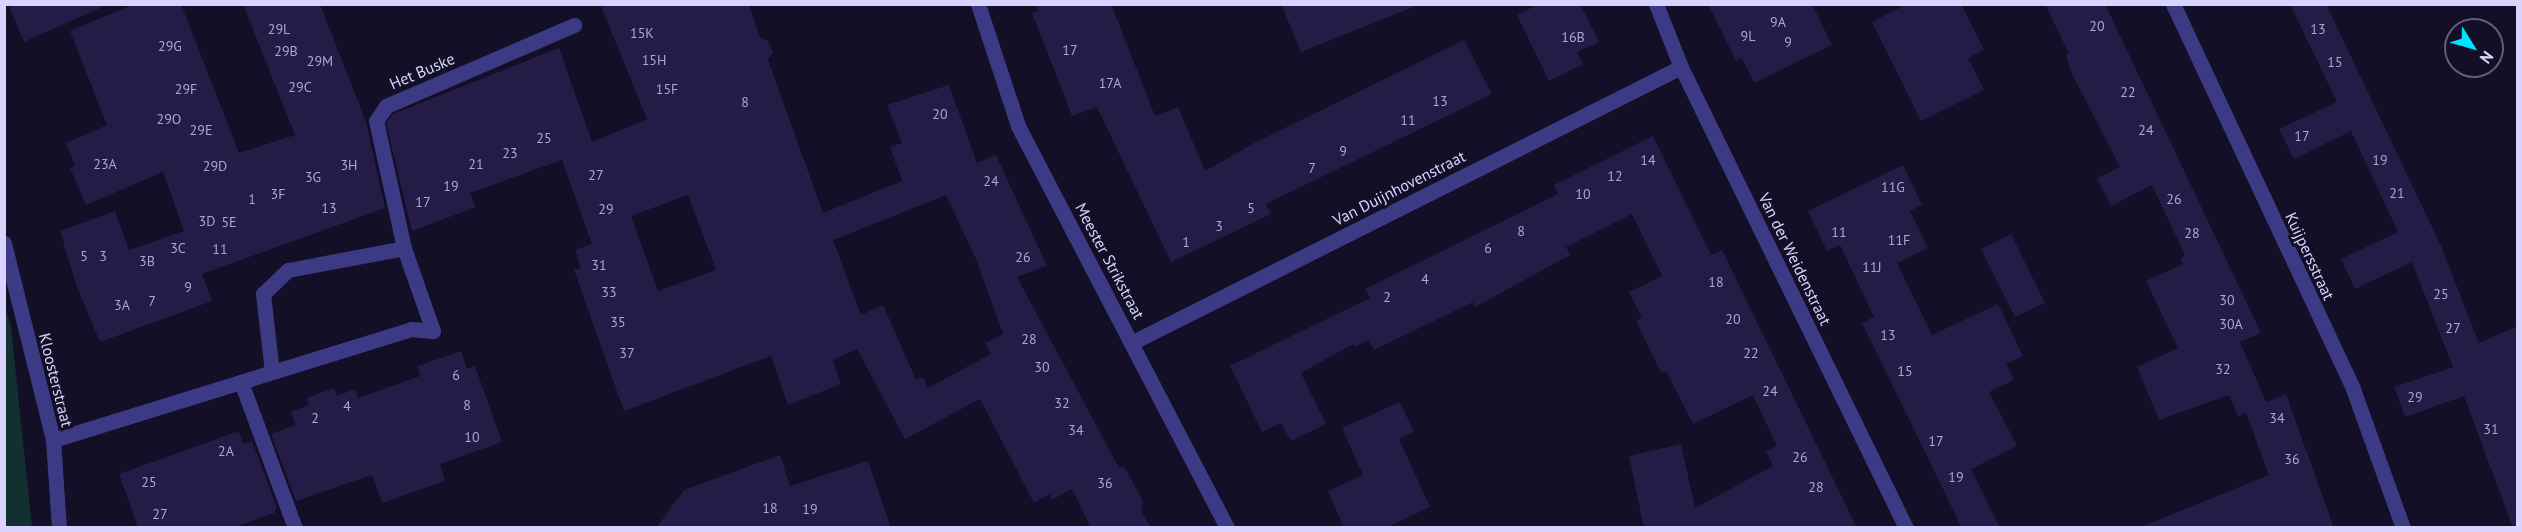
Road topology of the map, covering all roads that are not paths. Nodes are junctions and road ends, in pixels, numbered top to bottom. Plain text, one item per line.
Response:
1 (978, 4) edge
2 (1656, 4) edge
3 (2173, 4) edge
4 (574, 25) dead end
5 (1681, 67) junction
6 (4, 243) edge
7 (404, 248) junction
8 (1133, 342) junction
9 (272, 372) junction
10 (241, 382) junction
11 (53, 440) junction
12 (59, 528) edge
13 (295, 528) edge
14 (1227, 528) edge
15 (1906, 528) edge
16 (2403, 528) edge

1 - 8 street, Meester Strikstraat
2 - 5 street, Van der Weidenstraat
3 - 16 street, Kuijpersstraat
4 - 7 street, Het Buske
5 - 8 street, Van Duijnhovenstraat
5 - 15 street, Van der Weidenstraat
6 - 11 street, Kloosterstraat
7 - 9 street
7 - 9 street, Het Buske
8 - 14 street, Meester Strikstraat
9 - 10 street, Het Buske
10 - 11 street, Het Buske
10 - 13 street
11 - 12 street, Kloosterstraat

